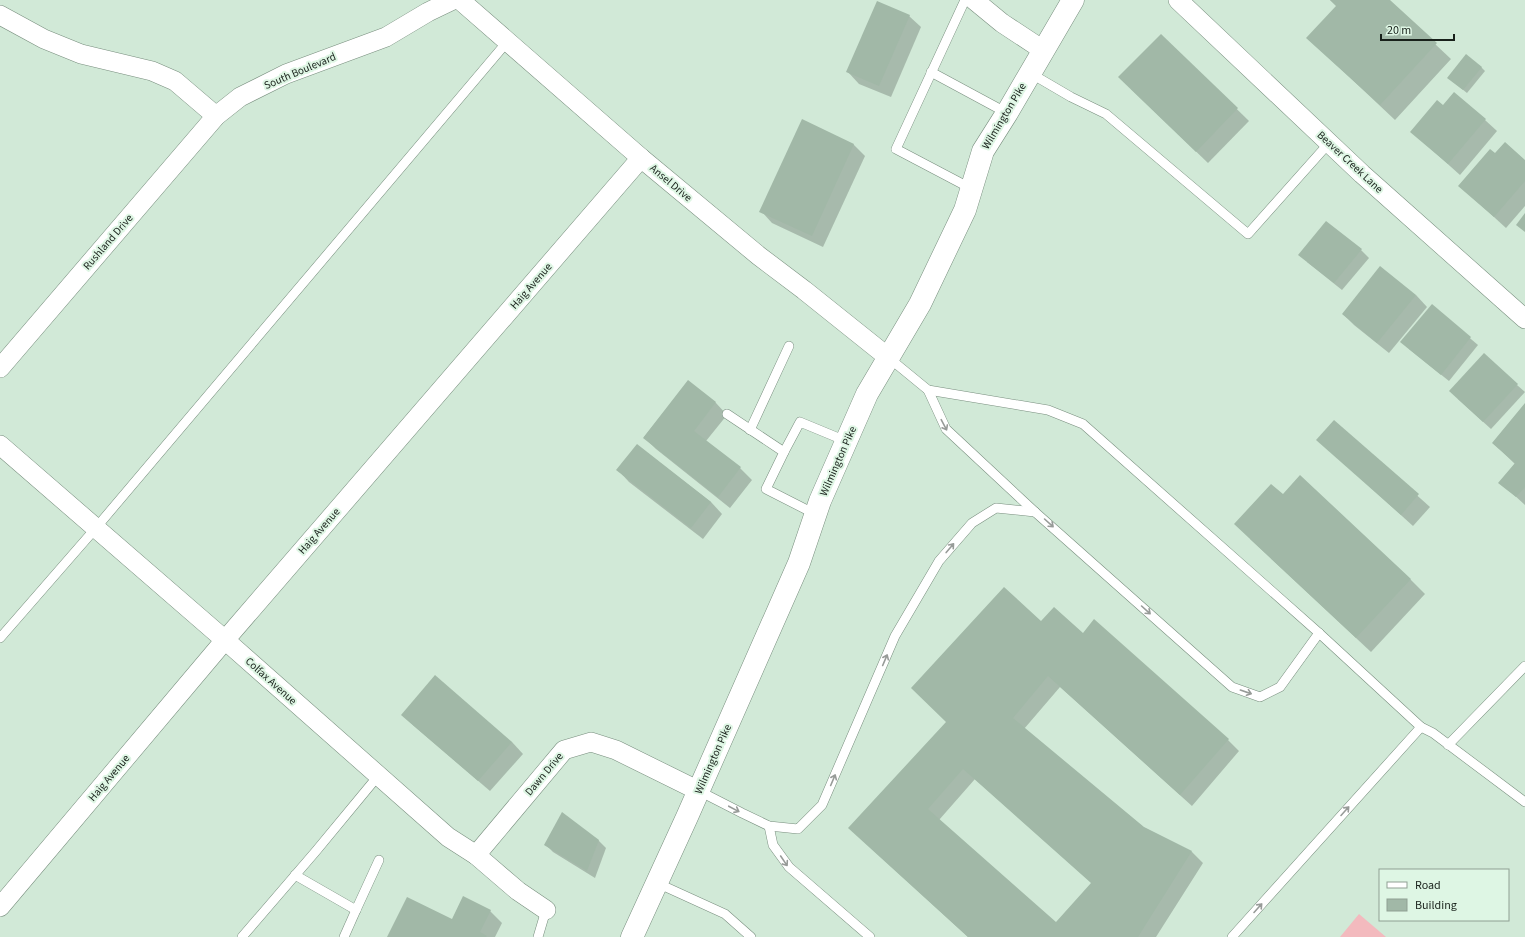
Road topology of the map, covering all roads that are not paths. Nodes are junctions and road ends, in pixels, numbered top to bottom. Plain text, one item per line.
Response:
1 (453, 0) edge
2 (460, 0) edge
3 (965, 0) edge
4 (974, 0) edge
5 (1073, 0) edge
6 (1178, 0) edge
7 (0, 16) edge
8 (507, 42) junction
9 (1043, 50) junction
10 (931, 72) junction
11 (1030, 73) junction
12 (1007, 113) junction
13 (216, 116) junction
14 (1329, 143) junction
15 (641, 158) junction
16 (972, 189) junction
17 (1525, 319) edge
18 (789, 346) dead end
19 (889, 358) junction
20 (0, 368) edge
21 (928, 390) junction
22 (727, 414) dead end
23 (750, 430) junction
24 (846, 441) junction
25 (0, 445) edge
26 (784, 452) junction
27 (1035, 512) junction
28 (815, 514) junction
29 (95, 529) junction
30 (1319, 633) junction
31 (0, 638) edge
32 (225, 640) junction
33 (1525, 666) edge
34 (1421, 727) junction
35 (1448, 745) junction
36 (378, 776) junction
37 (699, 791) junction
38 (1525, 802) edge
39 (769, 826) junction
40 (476, 855) junction
41 (379, 860) dead end
42 (295, 875) junction
43 (657, 883) junction
44 (0, 907) edge
45 (356, 910) junction
46 (546, 910) joint
47 (242, 937) edge
48 (344, 937) edge
49 (538, 937) edge
50 (632, 937) edge
51 (751, 937) edge
52 (870, 937) edge
53 (1232, 937) edge

1 - 13 street, South Boulevard
2 - 8 street, Ansel Drive
3 - 10 lane
4 - 9 street
5 - 9 main road, Wilmington Pike
6 - 14 street, Beaver Creek Lane
7 - 13 street
8 - 15 street, Ansel Drive
8 - 29 lane
9 - 11 main road, Wilmington Pike
10 - 12 lane
10 - 16 lane
11 - 12 main road, Wilmington Pike
11 - 14 lane
12 - 16 main road, Wilmington Pike
13 - 20 street, Rushland Drive
14 - 17 street, Beaver Creek Lane
15 - 19 street, Ansel Drive
15 - 32 street, Haig Avenue
16 - 19 main road, Wilmington Pike
18 - 23 lane
19 - 21 lane
19 - 24 main road, Wilmington Pike
21 -> 27 lane
21 - 30 lane
22 - 23 lane
23 - 26 lane
24 - 26 lane
24 - 28 main road, Wilmington Pike
25 - 29 street, Colfax Avenue
26 - 28 lane
27 -> 30 lane
39 -> 27 lane
28 - 37 main road, Wilmington Pike
29 - 31 lane
29 - 32 street, Colfax Avenue
30 - 34 lane
32 - 36 street, Colfax Avenue
32 - 44 street, Haig Avenue
33 - 35 lane
34 - 35 lane
53 -> 34 lane
35 - 38 lane
36 - 40 street, Colfax Avenue
36 - 42 lane
37 -> 39 lane
37 - 40 street, Dawn Drive
37 - 43 main road, Wilmington Pike
39 -> 52 lane
40 - 46 street, Colfax Avenue
41 - 45 lane
42 - 45 lane
42 - 47 lane
43 - 50 main road, Wilmington Pike
43 - 51 lane
45 - 48 lane
46 - 49 lane

